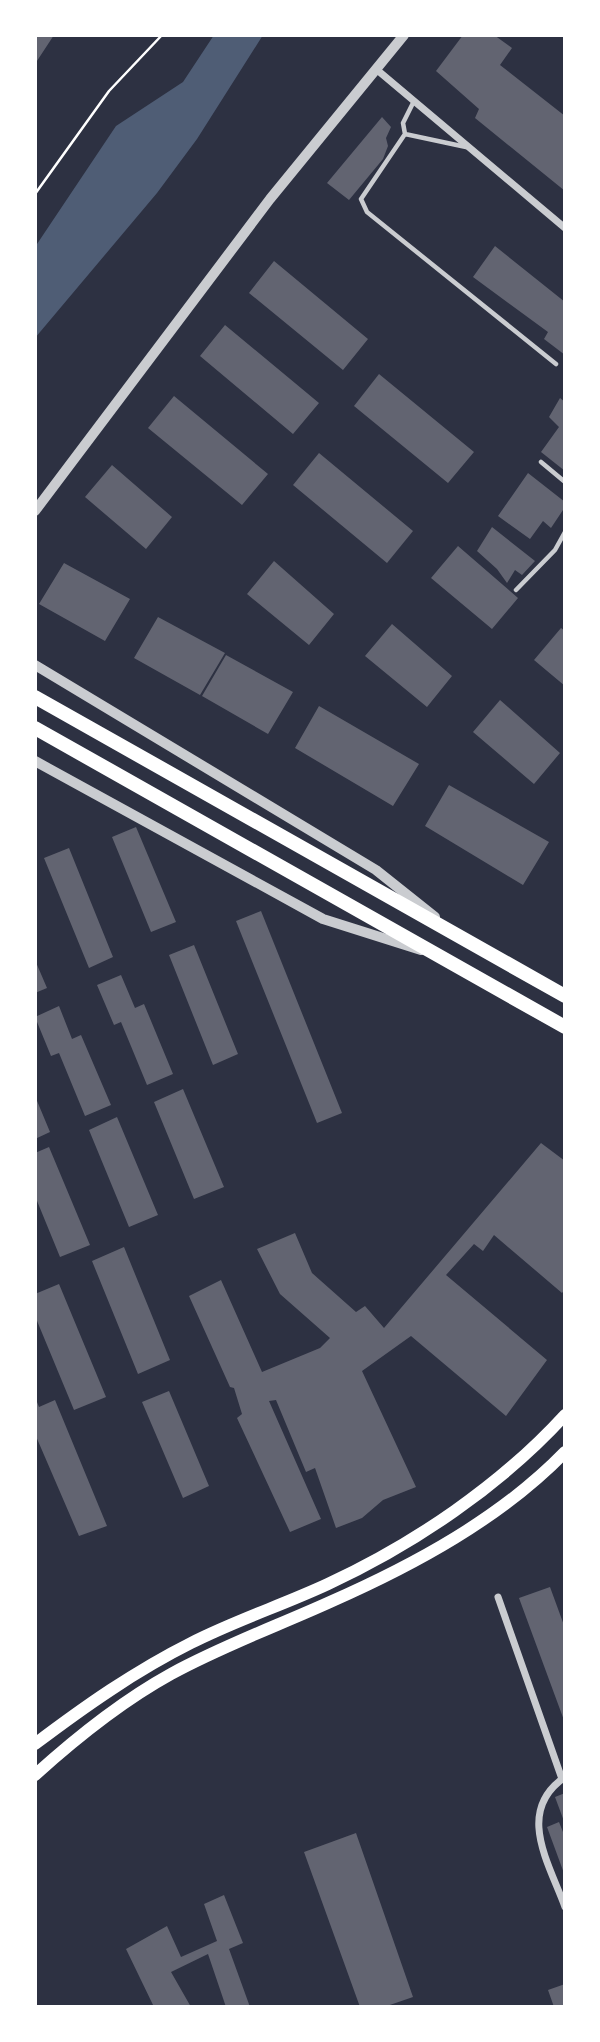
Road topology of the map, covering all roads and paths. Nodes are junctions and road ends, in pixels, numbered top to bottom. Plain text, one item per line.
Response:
1 (162, 35) edge
2 (404, 35) edge
3 (376, 69) junction
4 (414, 101) junction
5 (405, 134) junction
6 (470, 147) junction
7 (35, 194) edge
8 (565, 228) edge
9 (556, 364) dead end
10 (541, 462) dead end
11 (565, 482) edge
12 (35, 511) edge
13 (565, 532) edge
14 (516, 590) dead end
15 (35, 666) edge
16 (35, 697) edge
17 (35, 728) edge
18 (35, 761) edge
19 (462, 939) junction
20 (447, 959) junction
21 (565, 996) edge
22 (565, 1027) edge
23 (565, 1415) edge
24 (565, 1452) edge
25 (498, 1597) dead end
26 (35, 1744) edge
27 (35, 1775) edge
28 (564, 1778) edge
29 (565, 1907) edge

1 - 7 path
2 - 3 street
3 - 4 street
3 - 12 street
4 - 5 lane
4 - 6 street
5 - 6 lane
5 - 9 lane
6 - 8 street
10 - 11 lane
13 - 14 lane
15 - 19 street
16 - 19 main road
17 - 20 main road
18 - 20 street
19 - 21 main road
20 - 22 main road
23 - 26 main road
24 - 27 main road
25 - 28 street
28 - 29 street

